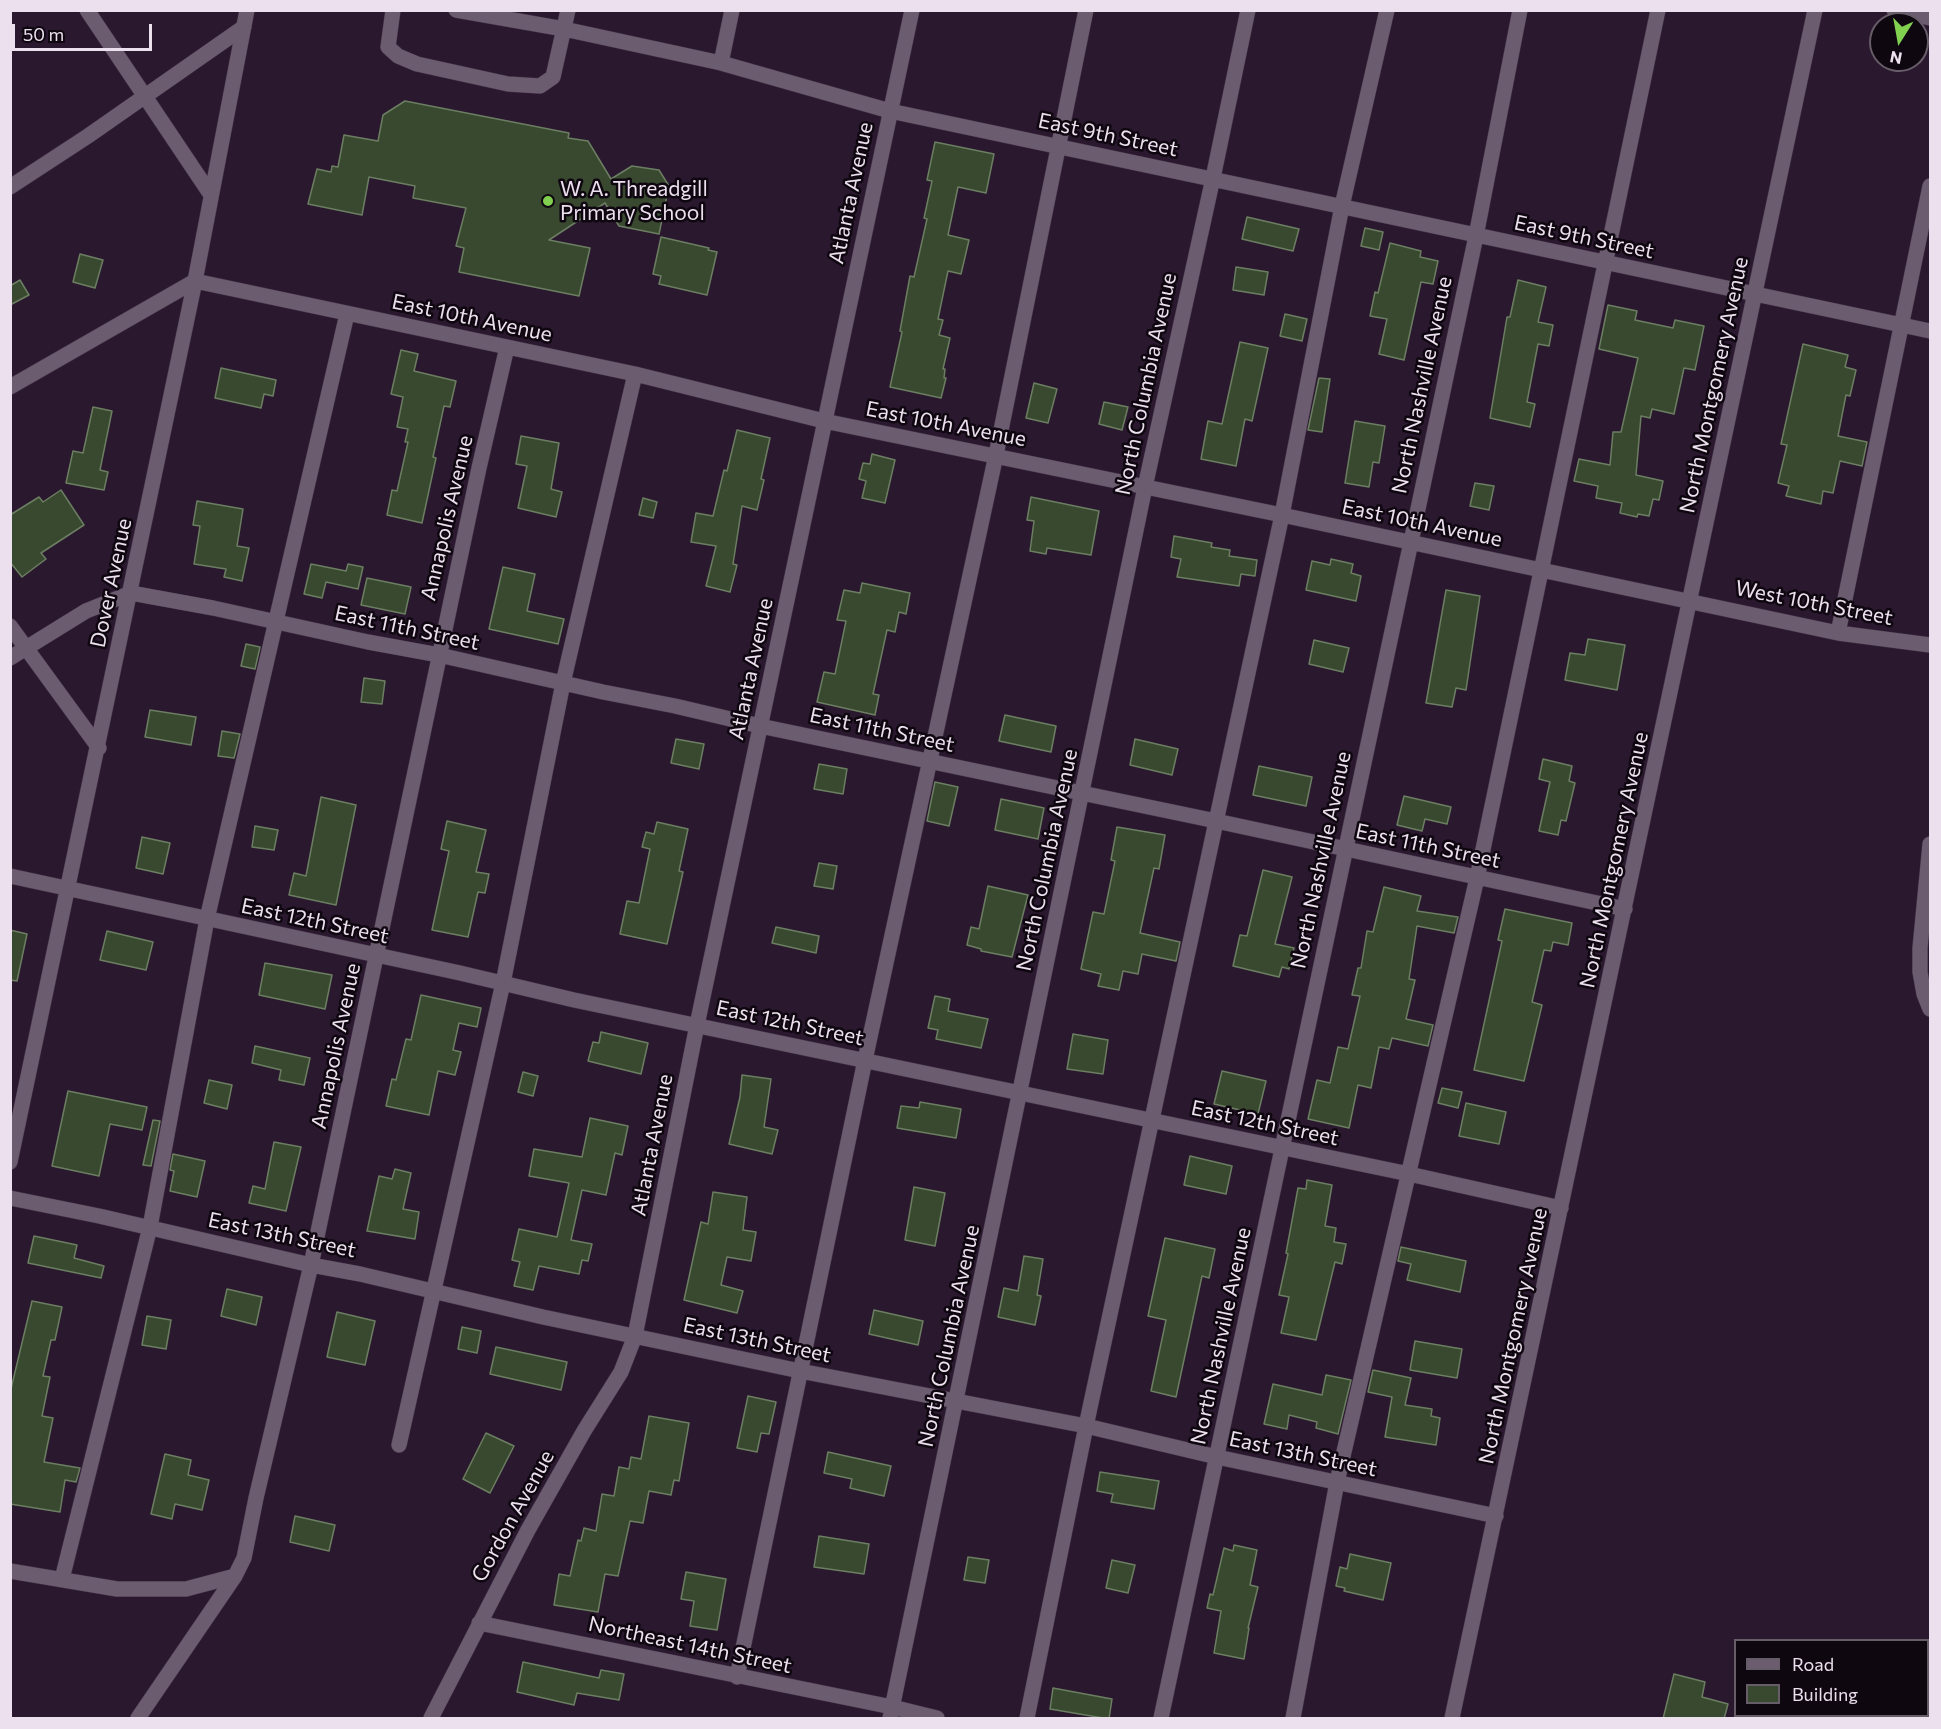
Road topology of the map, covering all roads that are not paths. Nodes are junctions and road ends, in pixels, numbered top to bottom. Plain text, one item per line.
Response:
1 (87, 10) edge
2 (247, 10) edge
3 (393, 10) edge
4 (456, 10) edge
5 (568, 10) edge
6 (732, 10) edge
7 (912, 10) edge
8 (1086, 10) edge
9 (1248, 10) edge
10 (1387, 10) edge
11 (1520, 10) edge
12 (1658, 10) edge
13 (1815, 10) edge
14 (1894, 10) edge
15 (1930, 18) edge
16 (244, 27) junction
17 (564, 29) junction
18 (721, 63) junction
19 (144, 96) junction
20 (890, 111) junction
21 (1058, 147) junction
22 (1214, 178) junction
23 (1930, 186) edge
24 (10, 187) edge
25 (211, 195) junction
26 (1342, 206) junction
27 (1476, 236) junction
28 (1605, 261) junction
29 (195, 281) junction
30 (1754, 295) junction
31 (347, 314) junction
32 (1903, 325) junction
33 (1930, 331) edge
34 (507, 347) junction
35 (635, 374) junction
36 (10, 387) edge
37 (825, 421) junction
38 (996, 455) junction
39 (1145, 487) junction
40 (1282, 514) junction
41 (1409, 543) junction
42 (1541, 570) junction
43 (131, 593) junction
44 (1690, 601) junction
45 (275, 621) junction
46 (10, 626) edge
47 (1838, 633) junction
48 (1930, 645) edge
49 (26, 647) junction
50 (439, 655) junction
51 (10, 658) edge
52 (563, 683) junction
53 (760, 726) junction
54 (99, 748) junction
55 (930, 761) junction
56 (1082, 794) junction
57 (1216, 821) junction
58 (1930, 844) edge
59 (1345, 849) junction
60 (10, 876) edge
61 (1477, 878) junction
62 (69, 888) junction
63 (1625, 909) junction
64 (207, 919) junction
65 (377, 956) junction
66 (503, 983) junction
67 (1930, 1009) edge
68 (697, 1025) junction
69 (865, 1060) junction
70 (1021, 1093) junction
71 (1153, 1121) junction
72 (1281, 1148) junction
73 (10, 1162) edge
74 (1409, 1174) junction
75 (10, 1198) edge
76 (1561, 1208) junction
77 (150, 1227) junction
78 (311, 1265) junction
79 (433, 1291) junction
80 (635, 1336) junction
81 (800, 1371) junction
82 (957, 1400) junction
83 (1086, 1426) junction
84 (399, 1444) dead end
85 (1217, 1457) junction
86 (1337, 1482) junction
87 (1496, 1516) junction
88 (10, 1571) edge
89 (235, 1576) junction
90 (62, 1580) junction
91 (479, 1623) junction
92 (737, 1677) junction
93 (891, 1713) edge
94 (138, 1719) edge
95 (431, 1719) edge
96 (937, 1719) edge
97 (1027, 1719) edge
98 (1161, 1719) edge
99 (1293, 1719) edge
100 (1452, 1719) edge

1 - 19 street
2 - 16 street, Dover Avenue
3 - 17 street
4 - 17 street, East 9th Street
5 - 17 street
6 - 18 street
7 - 20 street, Atlanta Avenue
8 - 21 street
9 - 22 street, North Columbia Avenue
10 - 26 street
11 - 27 street, North Nashville Avenue
12 - 28 street
13 - 30 street, North Montgomery Avenue
14 - 15 street
16 - 19 street
16 - 25 street, Dover Avenue
17 - 18 street, East 9th Street
18 - 20 street, East 9th Street
19 - 24 street
19 - 25 street
20 - 21 street, East 9th Street
20 - 37 street, Atlanta Avenue
21 - 22 street, East 9th Street
21 - 38 street
22 - 26 street, East 9th Street
22 - 39 street, North Columbia Avenue
23 - 32 street
25 - 29 street, Dover Avenue
26 - 27 street, East 9th Street
26 - 40 street
27 - 28 street, East 9th Street
27 - 41 street, North Nashville Avenue
28 - 30 street, East 9th Street
28 - 42 street
29 - 31 street, East 10th Avenue
29 - 36 street
29 - 43 street, Dover Avenue
30 - 32 street, East 9th Street
30 - 44 street, North Montgomery Avenue
31 - 34 street, East 10th Avenue
31 - 45 street
32 - 33 street, East 9th Street
32 - 47 street
34 - 35 street, East 10th Avenue
34 - 50 street, Annapolis Avenue
35 - 37 street, East 10th Avenue
35 - 52 street
37 - 38 street, East 10th Avenue
37 - 53 street, Atlanta Avenue
38 - 39 street, East 10th Avenue
38 - 55 street
39 - 40 street, East 10th Avenue
39 - 56 street, North Columbia Avenue
40 - 41 street, East 10th Avenue
40 - 57 street
41 - 42 street, East 10th Avenue
41 - 59 street, North Nashville Avenue
42 - 44 street, East 10th Avenue
42 - 61 street
43 - 45 street, East 11th Street
43 - 49 street
43 - 54 street, Dover Avenue
44 - 47 street, West 10th Street
44 - 63 street, North Montgomery Avenue
45 - 50 street, East 11th Street
45 - 64 street
46 - 49 street
47 - 48 street, West 10th Street
49 - 51 street
49 - 54 street
50 - 52 street, East 11th Street
50 - 65 street, Annapolis Avenue
52 - 53 street, East 11th Street
52 - 66 street
53 - 55 street, East 11th Street
53 - 68 street, Atlanta Avenue
54 - 62 street, Dover Avenue
55 - 56 street, East 11th Street
55 - 69 street
56 - 57 street, East 11th Street
56 - 70 street, North Columbia Avenue
57 - 59 street, East 11th Street
57 - 71 street
58 - 67 street
59 - 61 street, East 11th Street
59 - 72 street, North Nashville Avenue
60 - 62 street, East 12th Street
61 - 63 street, East 11th Street
61 - 74 street
62 - 64 street, East 12th Street
62 - 73 street, Dover Avenue
63 - 76 street, North Montgomery Avenue
64 - 65 street, East 12th Street
64 - 77 street
65 - 66 street, East 12th Street
65 - 78 street, Annapolis Avenue
66 - 68 street, East 12th Street
66 - 79 street
68 - 69 street, East 12th Street
68 - 80 street, Atlanta Avenue
69 - 70 street, East 12th Street
69 - 81 street
70 - 71 street, East 12th Street
70 - 82 street, North Columbia Avenue
71 - 72 street, East 12th Street
71 - 83 street
72 - 74 street, East 12th Street
72 - 85 street, North Nashville Avenue
74 - 76 street, East 12th Street
74 - 86 street
75 - 77 street, East 13th Street
76 - 87 street, North Montgomery Avenue
77 - 78 street, East 13th Street
77 - 90 street
78 - 79 street, East 13th Street
78 - 89 street, Annapolis Avenue
79 - 80 street, East 13th Street
79 - 84 street
80 - 81 street, East 13th Street
80 - 91 street, Gordon Avenue
81 - 82 street, East 13th Street
81 - 92 street
82 - 83 street, East 13th Street
82 - 93 street, North Columbia Avenue
83 - 85 street, East 13th Street
83 - 97 street
85 - 86 street, East 13th Street
85 - 98 street, North Nashville Avenue
86 - 87 street, East 13th Street
86 - 99 street
87 - 100 street, North Montgomery Avenue
88 - 90 street
89 - 90 street
89 - 94 street, Annapolis Avenue
91 - 92 street, Northeast 14th Street
91 - 95 street, Gordon Avenue
92 - 93 street, Northeast 14th Street
93 - 96 street, Northeast 14th Street

